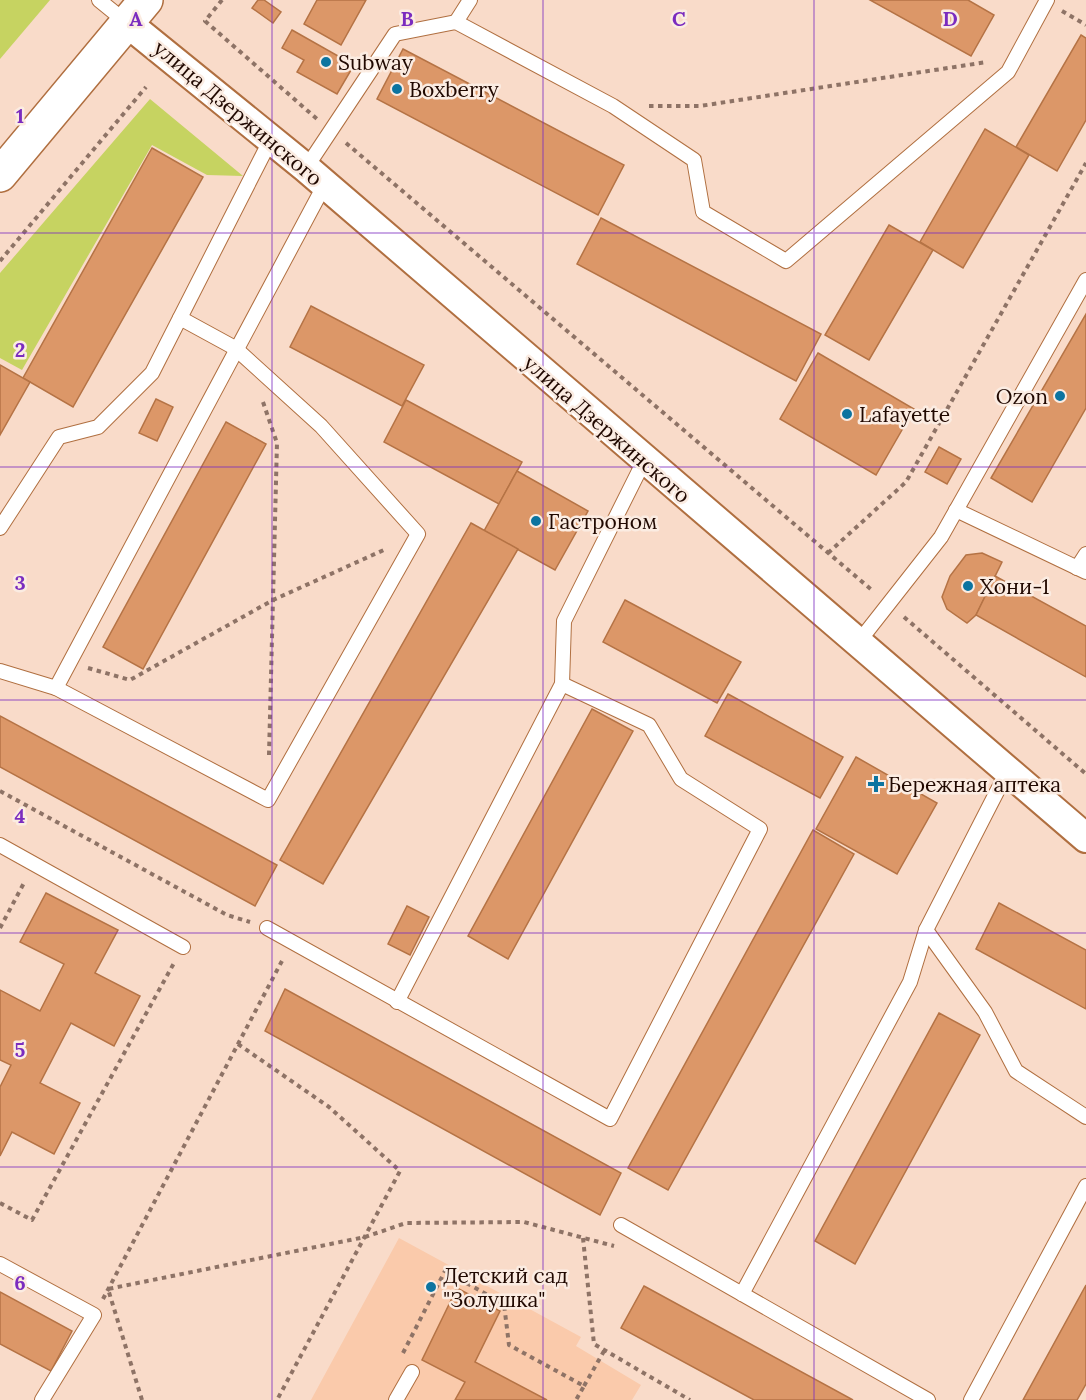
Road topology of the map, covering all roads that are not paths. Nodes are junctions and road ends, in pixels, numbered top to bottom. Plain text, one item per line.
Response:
1 (99, 0) edge
2 (470, 0) edge
3 (1047, 1) edge
4 (136, 11) edge
5 (456, 22) junction
6 (272, 139) junction
7 (0, 175) edge
8 (315, 176) junction
9 (1086, 280) edge
10 (180, 318) junction
11 (235, 348) junction
12 (644, 461) junction
13 (956, 510) junction
14 (0, 528) edge
15 (1086, 554) edge
16 (1082, 570) edge
17 (858, 644) junction
18 (0, 671) edge
19 (562, 684) junction
20 (56, 688) junction
21 (1006, 772) junction
22 (1086, 838) edge
23 (0, 845) edge
24 (267, 928) road end
25 (926, 930) junction
26 (183, 947) road end
27 (397, 1002) junction
28 (1086, 1117) edge
29 (1086, 1186) edge
30 (621, 1225) dead end
31 (0, 1264) edge
32 (742, 1294) junction
33 (412, 1372) road end
34 (42, 1400) edge
35 (396, 1400) edge
36 (928, 1400) edge
37 (971, 1400) edge

1 - 4 lane
2 - 5 lane
3 - 5 lane
4 - 6 street, улица Дзержинского
4 - 7 main road
5 - 8 lane
6 - 8 street, улица Дзержинского
6 - 10 lane
8 - 11 lane
8 - 12 street, улица Дзержинского
9 - 13 lane
10 - 11 lane
10 - 14 lane
11 - 20 lane
11 - 20 lane
12 - 17 street, улица Дзержинского
12 - 19 lane
13 - 16 lane
13 - 17 lane
15 - 16 lane
17 - 21 street, улица Дзержинского
18 - 20 lane
19 - 27 lane
19 - 27 lane
21 - 22 street, улица Дзержинского
21 - 25 lane
23 - 26 lane
24 - 27 lane
25 - 28 lane
25 - 32 lane
29 - 37 lane
30 - 32 lane
31 - 34 lane
32 - 36 lane
33 - 35 lane

